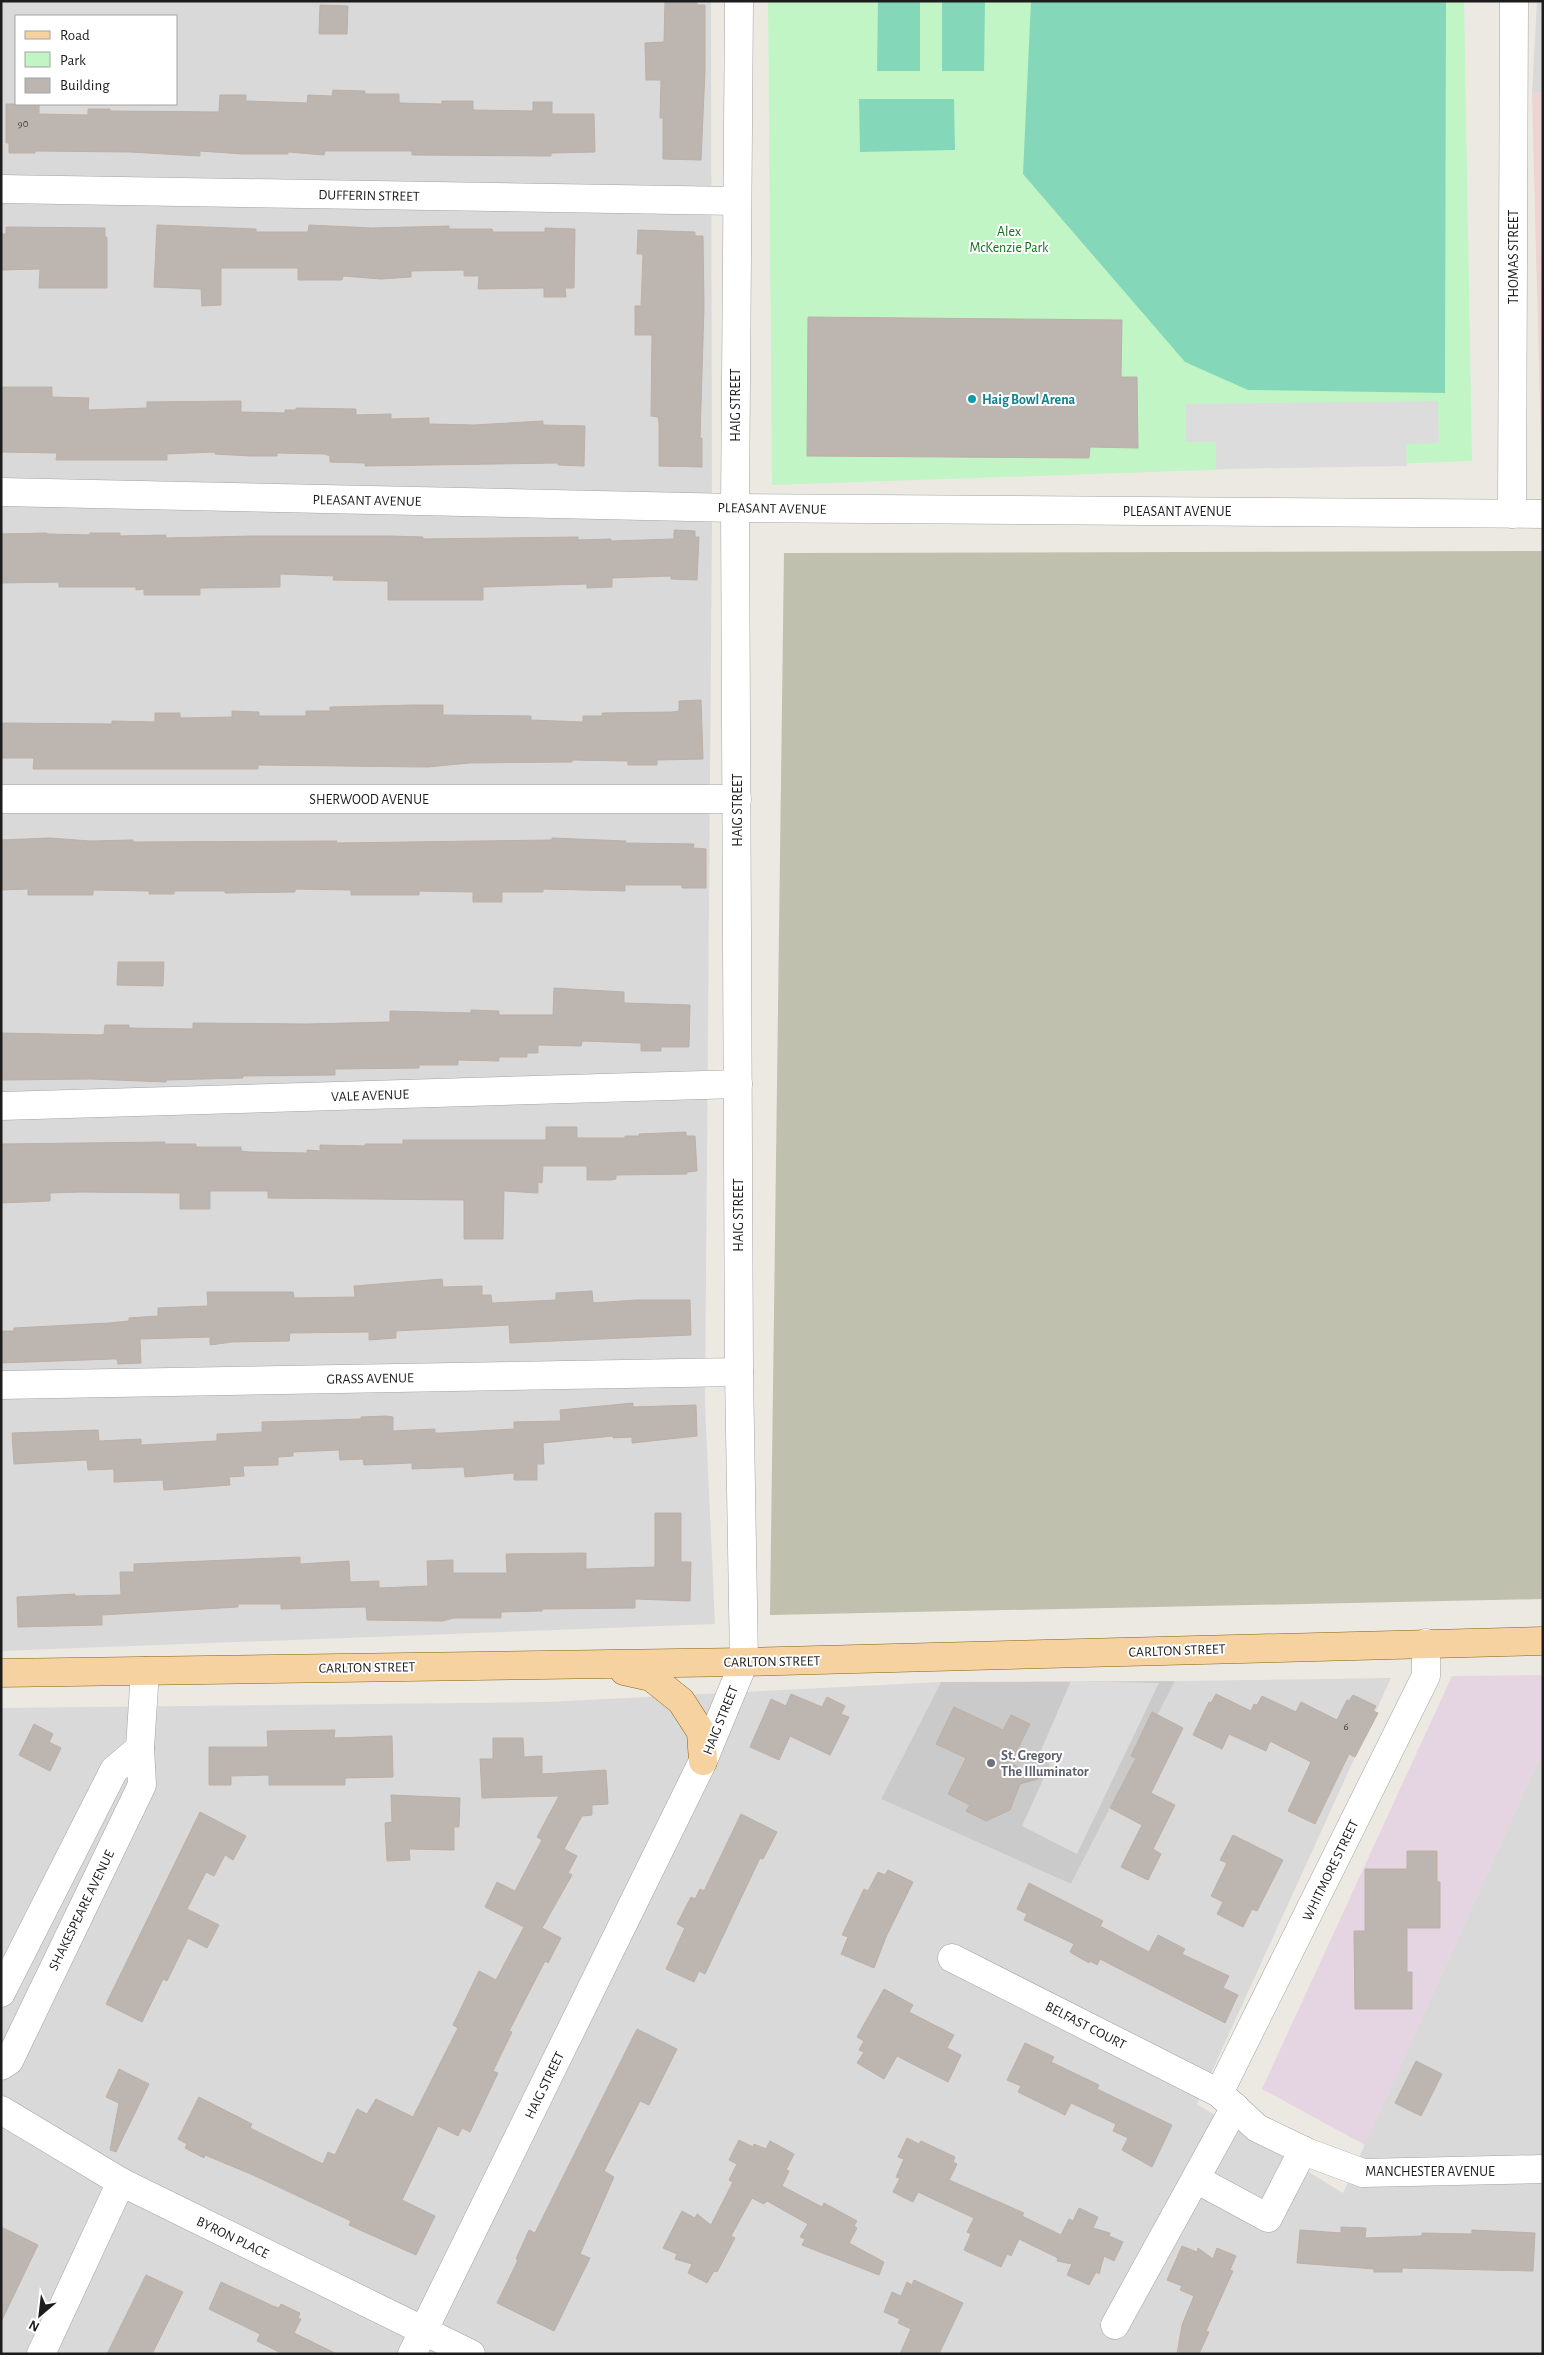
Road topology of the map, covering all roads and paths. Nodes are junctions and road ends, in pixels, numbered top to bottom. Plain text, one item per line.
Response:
1 (739, 1) edge
2 (1514, 1) edge
3 (1, 189) edge
4 (737, 201) junction
5 (1, 492) edge
6 (735, 508) junction
7 (1512, 514) junction
8 (1543, 514) edge
9 (1, 799) edge
10 (737, 799) junction
11 (738, 1084) junction
12 (1, 1106) edge
13 (739, 1372) junction
14 (1, 1385) edge
15 (1543, 1641) edge
16 (1426, 1643) junction
17 (744, 1662) junction
18 (593, 1664) junction
19 (145, 1671) junction
20 (1, 1673) edge
21 (140, 1748) junction
22 (703, 1761) junction
23 (952, 1958) dead end
24 (1, 1993) edge
25 (1, 2066) edge
26 (1227, 2100) junction
27 (1, 2110) edge
28 (1303, 2150) junction
29 (1543, 2169) edge
30 (1196, 2179) junction
31 (121, 2182) junction
32 (1115, 2325) dead end
33 (418, 2342) edge
34 (40, 2354) edge
35 (471, 2354) edge

1 - 4 street, HAIG STREET
2 - 7 street, THOMAS STREET
3 - 4 street, DUFFERIN STREET
4 - 6 street, HAIG STREET
5 - 6 street, PLEASANT AVENUE
6 - 7 street, PLEASANT AVENUE
6 - 10 street, HAIG STREET
7 - 8 street, PLEASANT AVENUE
9 - 10 street, SHERWOOD AVENUE
10 - 11 street, HAIG STREET
11 - 12 street, VALE AVENUE
11 - 13 street, HAIG STREET
13 - 14 street, GRASS AVENUE
13 - 17 street, HAIG STREET
15 - 16 main road, CARLTON STREET
16 - 17 main road, CARLTON STREET
16 - 26 street, WHITMORE STREET
17 - 18 main road, CARLTON STREET
17 - 22 street, HAIG STREET
18 - 19 main road, CARLTON STREET
18 - 22 main road
19 - 20 main road, CARLTON STREET
19 - 21 street, SHAKESPEARE AVENUE
21 - 24 street
21 - 25 street, SHAKESPEARE AVENUE
22 - 33 street, HAIG STREET
23 - 26 street, BELFAST COURT
26 - 28 street, MANCHESTER AVENUE
26 - 30 street, WHITMORE STREET
27 - 31 street, BYRON PLACE
28 - 29 street, MANCHESTER AVENUE
28 - 30 street
30 - 32 street, WHITMORE STREET
31 - 33 street, BYRON PLACE
31 - 34 street
33 - 35 street, BYRON PLACE

